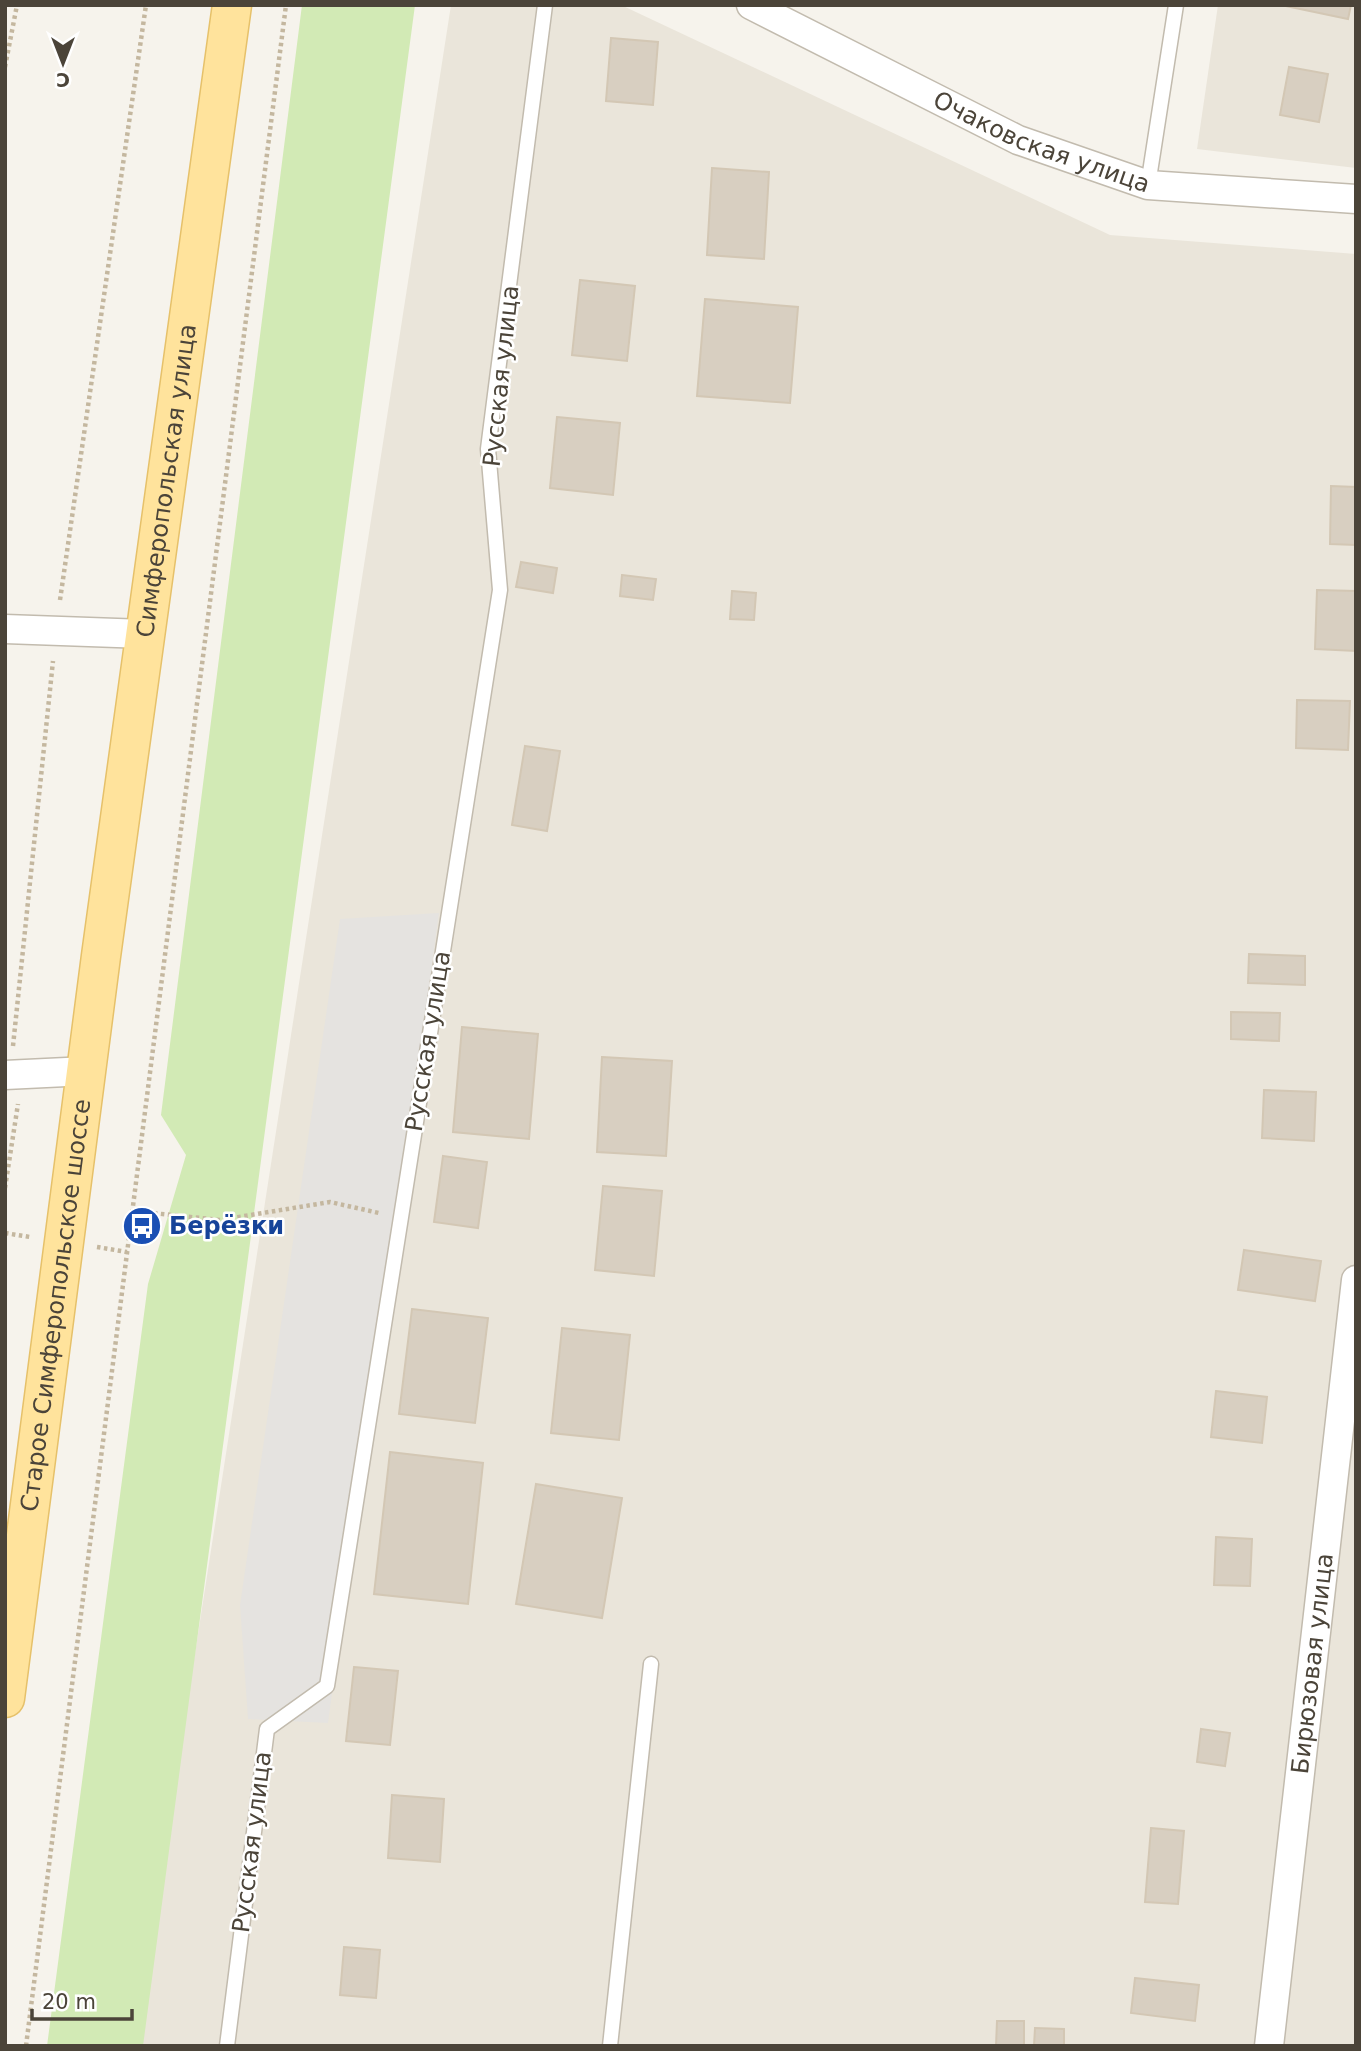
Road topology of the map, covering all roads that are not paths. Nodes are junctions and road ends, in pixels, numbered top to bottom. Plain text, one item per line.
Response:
1 (232, 5) edge
2 (545, 5) edge
3 (751, 5) edge
4 (1175, 5) edge
5 (1149, 185) junction
6 (1356, 199) edge
7 (5, 629) edge
8 (145, 634) junction
9 (102, 956) joint
10 (87, 1070) junction
11 (12, 1075) edge
12 (1356, 1280) edge
13 (651, 1664) dead end
14 (5, 1698) edge
15 (227, 2046) edge
16 (610, 2046) edge
17 (1269, 2046) edge

1 - 8 main road, Симферопольская улица
2 - 15 lane, Русская улица
3 - 5 street, Очаковская улица
4 - 5 lane
5 - 6 street, Очаковская улица
7 - 8 street
8 - 9 main road, Симферопольская улица
9 - 10 main road, Старое Симферопольское шоссе
10 - 11 street
10 - 14 main road, Старое Симферопольское шоссе
12 - 17 street, Бирюзовая улица
13 - 16 lane

